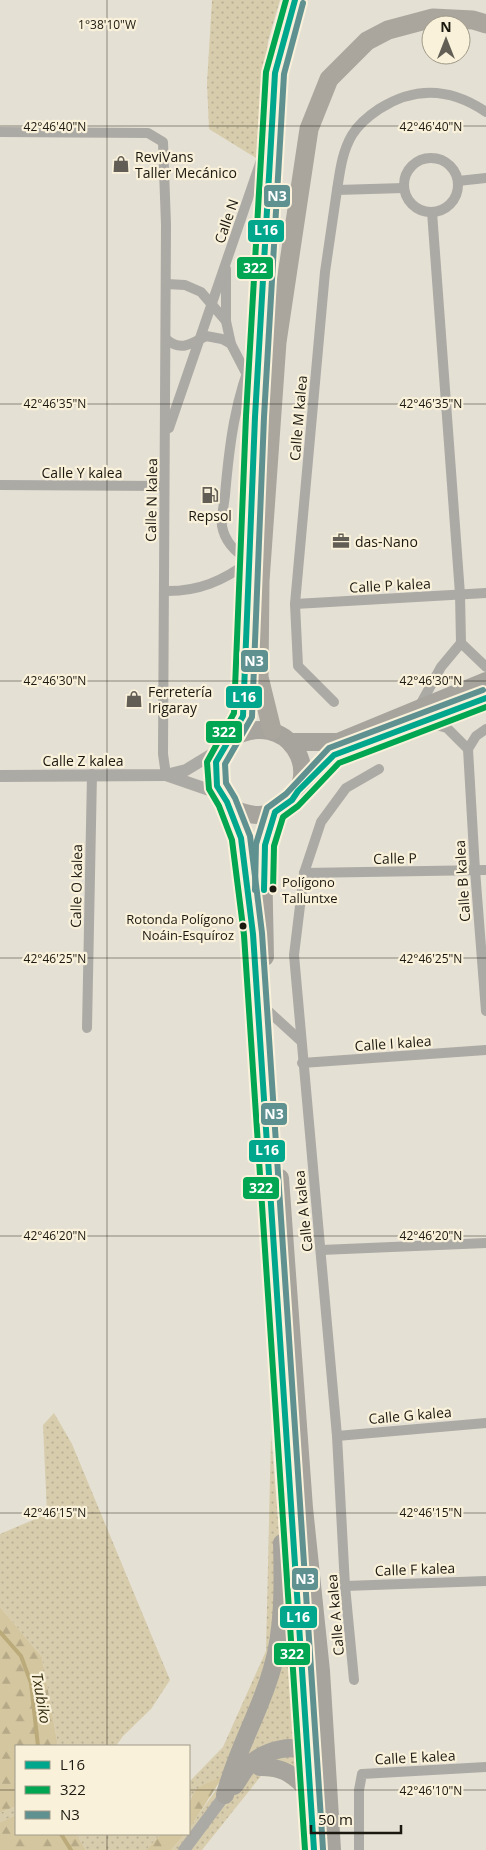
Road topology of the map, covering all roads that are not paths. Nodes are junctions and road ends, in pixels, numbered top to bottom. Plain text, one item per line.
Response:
1 (295, 0) edge
2 (486, 24) edge
3 (486, 112) edge
4 (0, 132) edge
5 (270, 134) junction
6 (486, 178) edge
7 (458, 181) junction
8 (404, 188) junction
9 (337, 190) junction
10 (432, 212) junction
11 (227, 260) junction
12 (166, 284) junction
13 (210, 304) junction
14 (226, 321) junction
15 (166, 339) junction
16 (197, 341) junction
17 (260, 343) junction
18 (231, 344) junction
19 (246, 373) junction
20 (166, 437) junction
21 (0, 485) edge
22 (164, 486) junction
23 (250, 561) junction
24 (164, 591) junction
25 (486, 593) edge
26 (460, 594) junction
27 (295, 604) junction
28 (461, 643) junction
29 (486, 667) edge
30 (486, 681) edge
31 (486, 698) edge
32 (334, 702) dead end
33 (421, 715) junction
34 (486, 729) edge
35 (272, 730) junction
36 (290, 742) junction
37 (226, 743) junction
38 (468, 749) junction
39 (378, 769) dead end
40 (92, 774) junction
41 (0, 776) edge
42 (166, 776) junction
43 (298, 791) junction
44 (224, 798) junction
45 (275, 812) junction
46 (475, 870) junction
47 (486, 870) edge
48 (304, 874) junction
49 (267, 1010) junction
50 (486, 1011) edge
51 (87, 1028) dead end
52 (301, 1041) junction
53 (486, 1050) edge
54 (302, 1063) junction
55 (486, 1243) edge
56 (321, 1250) junction
57 (486, 1423) edge
58 (285, 1430) junction
59 (337, 1436) junction
60 (486, 1581) edge
61 (345, 1586) junction
62 (321, 1671) junction
63 (354, 1680) dead end
64 (307, 1752) junction
65 (260, 1767) junction
66 (486, 1767) edge
67 (239, 1781) junction
68 (310, 1793) junction
69 (225, 1795) junction
70 (330, 1807) junction
71 (184, 1850) edge
72 (314, 1850) edge
73 (332, 1850) edge
74 (359, 1850) edge

1 - 5 highway
2 - 35 highway
3 - 9 street, Calle M kalea
4 - 12 street, Calle N kalea
5 - 11 street, Calle N
5 - 17 highway
6 - 7 street
7 - 8 street
7 - 10 street
8 - 9 street
8 - 10 street
9 - 27 street, Calle M kalea
10 - 26 street
11 - 13 street, Calle N
11 - 14 street, Calle N
12 - 13 street
12 - 15 street, Calle N kalea
13 - 14 street
13 - 16 street, Calle N
14 - 18 street, Calle N
15 - 16 street
15 - 20 street, Calle N kalea
16 - 18 street
16 - 20 street, Calle N
17 - 19 street
17 - 23 highway
18 - 19 street, Calle N
19 - 23 street
20 - 22 street, Calle N kalea
21 - 22 street, Calle Y kalea
22 - 24 street, Calle N kalea
23 - 24 street
23 - 37 highway
24 - 42 street, Calle N kalea
25 - 26 street, Calle P kalea
26 - 27 street, Calle P kalea
26 - 28 street
27 - 32 street, Calle M kalea
28 - 29 street
28 - 33 street
30 - 33 highway
31 - 33 highway
33 - 36 highway
33 - 38 street
33 - 43 highway
34 - 38 street
35 - 36 highway
35 - 37 highway
36 - 43 highway
37 - 42 street
37 - 44 highway
38 - 46 street, Calle B kalea
39 - 48 street, Calle A kalea
40 - 41 street, Calle Z kalea
40 - 42 street, Calle Z kalea
40 - 51 street, Calle O kalea
42 - 44 street
43 - 45 highway
44 - 45 highway
44 - 58 highway
45 - 49 highway
46 - 47 street, Calle P
46 - 48 street, Calle P
46 - 50 street, Calle B kalea
48 - 52 street, Calle A kalea
49 - 52 street
49 - 62 highway
52 - 54 street, Calle A kalea
53 - 54 street, Calle I kalea
54 - 56 street, Calle A kalea
55 - 56 street
56 - 59 street, Calle A kalea
57 - 59 street, Calle G kalea
58 - 64 highway
58 - 69 highway
59 - 61 street, Calle A kalea
60 - 61 street, Calle F kalea
61 - 63 street, Calle A kalea
62 - 64 highway
62 - 70 highway
64 - 65 highway
64 - 67 highway
64 - 68 highway
64 - 70 highway
65 - 67 highway
65 - 68 highway
66 - 74 street, Calle E kalea
67 - 69 highway
68 - 72 highway
69 - 71 street
70 - 73 highway

